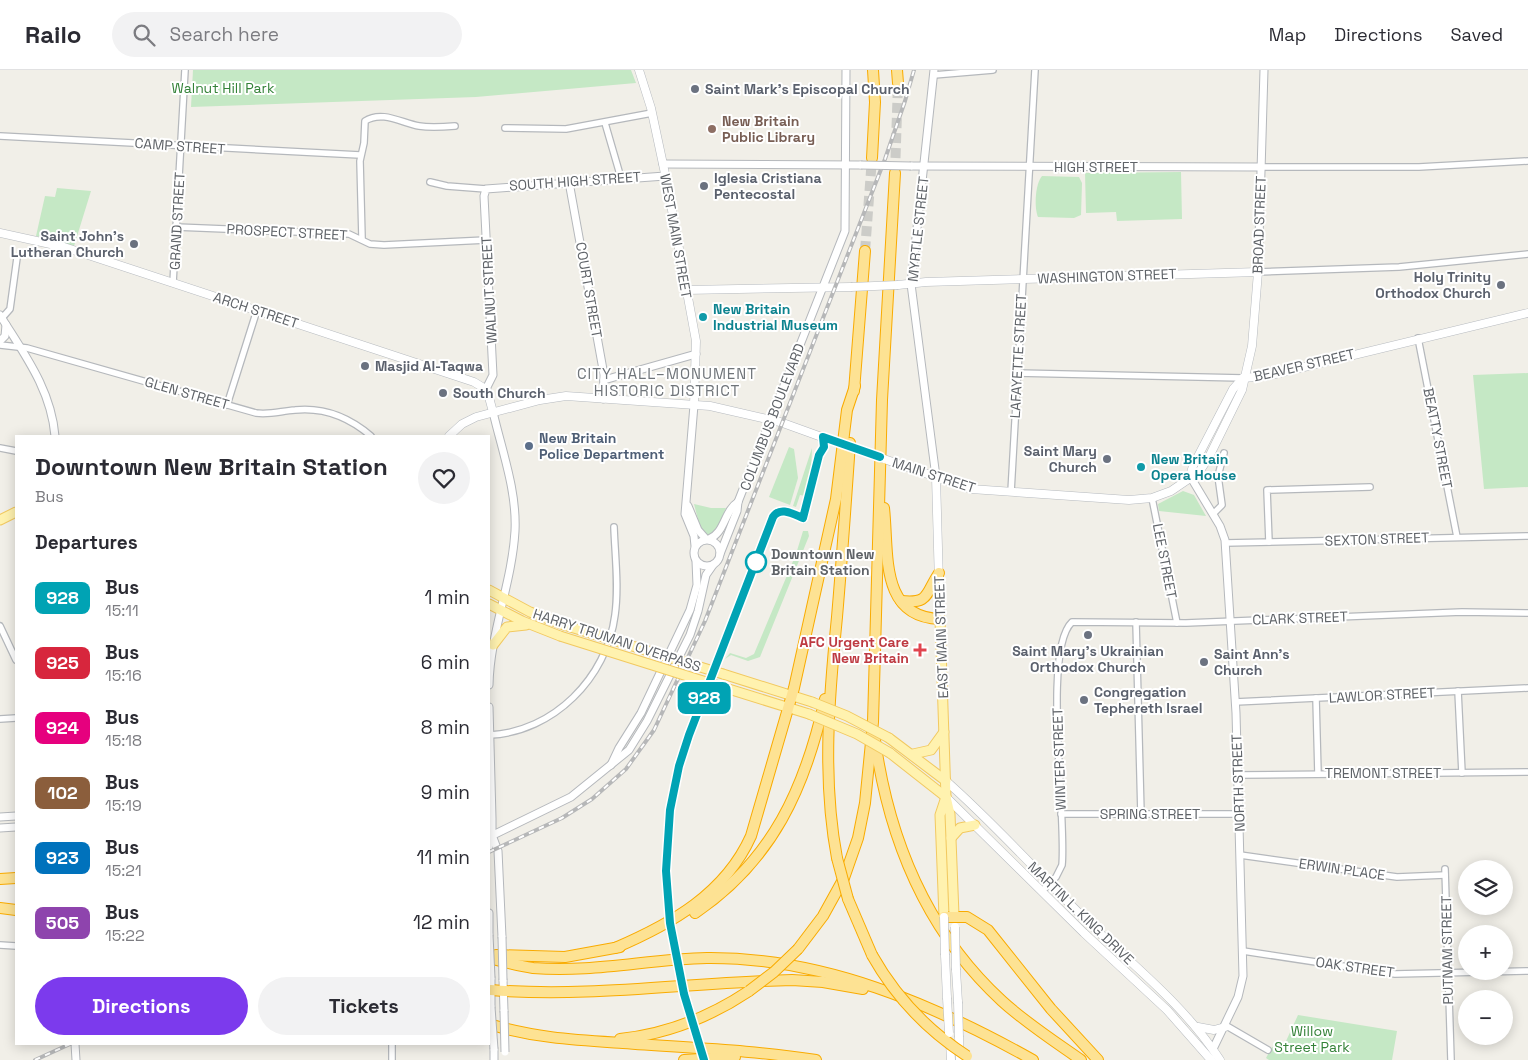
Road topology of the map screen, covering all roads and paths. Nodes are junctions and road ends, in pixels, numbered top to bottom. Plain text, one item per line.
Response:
1 (185, 70) edge
2 (639, 70) edge
3 (846, 70) edge
4 (873, 70) edge
5 (897, 70) edge
6 (993, 70) edge
7 (1035, 70) edge
8 (1264, 70) edge
9 (934, 72) edge
10 (898, 83) tunnel mouth
11 (652, 112) junction
12 (605, 123) junction
13 (455, 126) dead end
14 (505, 128) dead end
15 (0, 136) edge
16 (181, 147) junction
17 (360, 155) junction
18 (872, 158) tunnel mouth
19 (1528, 161) edge
20 (663, 164) junction
21 (846, 165) junction
22 (925, 166) junction
23 (1029, 167) junction
24 (1261, 167) junction
25 (895, 173) tunnel mouth
26 (666, 176) junction
27 (621, 178) junction
28 (430, 182) dead end
29 (569, 182) junction
30 (486, 189) junction
31 (176, 227) junction
32 (0, 233) edge
33 (362, 238) junction
34 (486, 240) junction
35 (865, 251) tunnel mouth
36 (1528, 254) edge
37 (17, 258) dead end
38 (1258, 272) junction
39 (1022, 279) junction
40 (173, 283) junction
41 (911, 284) junction
42 (823, 287) junction
43 (686, 290) junction
44 (257, 310) junction
45 (1528, 313) edge
46 (2, 319) edge
47 (1418, 338) junction
48 (0, 343) edge
49 (20, 346) junction
50 (696, 354) junction
51 (1016, 373) junction
52 (1243, 378) junction
53 (604, 380) junction
54 (855, 386) junction
55 (486, 389) junction
56 (603, 399) junction
57 (227, 405) junction
58 (694, 405) junction
59 (493, 412) junction
60 (770, 420) junction
61 (55, 435) edge
62 (370, 435) edge
63 (450, 435) edge
64 (0, 448) edge
65 (15, 451) edge
66 (1224, 453) dead end
67 (1190, 476) junction
68 (936, 477) junction
69 (1370, 487) dead end
70 (879, 488) junction
71 (1010, 492) junction
72 (1152, 498) junction
73 (738, 502) junction
74 (688, 506) junction
75 (15, 512) edge
76 (1213, 514) junction
77 (0, 520) edge
78 (614, 527) dead end
79 (1528, 536) edge
80 (1457, 537) junction
81 (707, 539) junction
82 (1225, 542) junction
83 (1269, 542) junction
84 (695, 546) junction
85 (720, 554) junction
86 (696, 561) junction
87 (712, 565) junction
88 (939, 574) junction
89 (490, 591) edge
90 (503, 598) junction
91 (901, 600) junction
92 (490, 605) edge
93 (500, 610) junction
94 (1528, 613) edge
95 (940, 619) junction
96 (1230, 621) junction
97 (1072, 622) joint
98 (1136, 622) junction
99 (1177, 623) junction
100 (531, 625) junction
101 (0, 626) edge
102 (675, 642) junction
103 (686, 642) junction
104 (493, 645) junction
105 (15, 658) edge
106 (833, 661) junction
107 (490, 675) edge
108 (1528, 688) edge
109 (1458, 691) junction
110 (792, 696) junction
111 (1316, 698) junction
112 (1235, 702) junction
113 (788, 707) junction
114 (15, 718) edge
115 (0, 719) edge
116 (873, 722) junction
117 (944, 732) junction
118 (490, 735) edge
119 (913, 754) junction
120 (611, 765) junction
121 (1528, 772) edge
122 (1462, 773) junction
123 (1318, 774) junction
124 (1238, 775) junction
125 (946, 781) junction
126 (946, 797) junction
127 (1061, 814) junction
128 (1140, 814) junction
129 (1239, 814) junction
130 (15, 816) edge
131 (0, 817) edge
132 (976, 825) junction
133 (15, 827) edge
134 (0, 828) edge
135 (490, 836) edge
136 (951, 838) junction
137 (1240, 855) junction
138 (1445, 872) joint
139 (15, 878) edge
140 (0, 879) edge
141 (1050, 884) junction
142 (1042, 891) junction
143 (15, 904) edge
144 (0, 906) edge
145 (15, 910) edge
146 (947, 915) junction
147 (0, 945) edge
148 (15, 946) edge
149 (615, 948) junction
150 (1243, 951) junction
151 (490, 956) edge
152 (490, 956) edge
153 (1528, 971) edge
154 (1447, 972) junction
155 (490, 978) edge
156 (503, 986) junction
157 (491, 990) junction
158 (908, 1000) junction
159 (490, 1024) edge
160 (1225, 1026) junction
161 (1197, 1027) junction
162 (589, 1042) junction
163 (75, 1045) edge
164 (392, 1045) edge
165 (1213, 1049) junction
166 (1268, 1050) dead end
167 (966, 1059) edge
168 (1209, 1059) edge
169 (76, 1060) edge
170 (392, 1060) edge
171 (494, 1060) edge
172 (505, 1060) edge
173 (684, 1060) edge
174 (814, 1060) edge
175 (951, 1060) edge
176 (1033, 1060) edge
177 (1081, 1060) edge
178 (1098, 1060) edge
179 (1220, 1060) edge
180 (1451, 1060) edge

1 - 16 street, GRAND STREET
2 - 11 main road, WEST MAIN STREET
3 - 21 street, COLUMBUS BOULEVARD
4 - 18 highway
5 - 10 highway
6 - 9 street
7 - 23 street, LAFAYETTE STREET
8 - 24 street, BROAD STREET
9 - 22 street, MYRTLE STREET
11 - 12 street
11 - 20 main road, WEST MAIN STREET
12 - 14 street
12 - 27 street
13 - 17 street
15 - 16 street, CAMP STREET
16 - 17 street, CAMP STREET
16 - 31 street, GRAND STREET
17 - 33 street
19 - 24 street, HIGH STREET
20 - 21 street, HIGH STREET
20 - 26 main road, WEST MAIN STREET
21 - 22 street, HIGH STREET, bridge
21 - 42 street, COLUMBUS BOULEVARD
22 - 23 street, HIGH STREET
22 - 41 street, MYRTLE STREET
23 - 24 street, HIGH STREET
23 - 39 street, LAFAYETTE STREET
24 - 38 street, BROAD STREET
25 - 70 highway
26 - 27 street, SOUTH HIGH STREET
26 - 43 main road, WEST MAIN STREET
27 - 29 street, SOUTH HIGH STREET
28 - 30 street
29 - 30 street, SOUTH HIGH STREET
29 - 53 street, COURT STREET
30 - 34 street, WALNUT STREET
31 - 33 street, PROSPECT STREET
31 - 40 street, GRAND STREET
32 - 40 main road, ARCH STREET
33 - 34 street, PROSPECT STREET
34 - 55 street, WALNUT STREET
35 - 54 highway
36 - 38 street, WASHINGTON STREET
37 - 46 street
38 - 39 main road, WASHINGTON STREET
38 - 52 main road, BROAD STREET
39 - 41 main road, WASHINGTON STREET
39 - 51 street, LAFAYETTE STREET
40 - 44 main road, ARCH STREET
41 - 42 main road, WASHINGTON STREET, bridge
41 - 68 street, MYRTLE STREET
42 - 43 main road, WASHINGTON STREET
42 - 60 street, COLUMBUS BOULEVARD
43 - 50 main road, WEST MAIN STREET
44 - 55 main road, ARCH STREET
44 - 57 street
45 - 47 main road, BEAVER STREET
46 - 48 street
46 - 49 street
47 - 52 main road, BEAVER STREET
47 - 80 street, BEATTY STREET
48 - 49 street, GLEN STREET
49 - 57 street, GLEN STREET
49 - 61 street
50 - 53 street
50 - 58 main road, WEST MAIN STREET
51 - 52 street, BEAVER STREET
51 - 71 street, LAFAYETTE STREET
52 - 67 main road, MAIN STREET
53 - 56 street, COURT STREET
54 - 106 highway
54 - 110 highway
55 - 59 main road
56 - 58 main road, MAIN STREET
56 - 59 main road, MAIN STREET
57 - 62 street, GLEN STREET
58 - 60 main road, MAIN STREET
58 - 74 street
59 - 63 main road, MAIN STREET
59 - 90 street
60 - 68 main road, MAIN STREET, bridge
60 - 73 street, COLUMBUS BOULEVARD
64 - 65 street
66 - 76 street
67 - 72 main road, MAIN STREET
67 - 76 street, NORTH STREET
68 - 71 main road, MAIN STREET
68 - 88 main road, EAST MAIN STREET
69 - 83 street
70 - 91 highway
70 - 116 highway
71 - 72 main road, MAIN STREET
72 - 99 street, LEE STREET
73 - 81 street, COLUMBUS BOULEVARD
73 - 85 street, COLUMBUS BOULEVARD
74 - 81 street
74 - 84 street
75 - 77 main road
76 - 82 street, NORTH STREET
78 - 118 street
79 - 80 street, SEXTON STREET
80 - 83 street, SEXTON STREET
81 - 84 street
81 - 85 street
82 - 83 street, SEXTON STREET
82 - 96 street, NORTH STREET
84 - 86 street
85 - 87 street
86 - 87 street
86 - 102 street
87 - 103 street
88 - 91 highway
88 - 95 main road, EAST MAIN STREET
89 - 90 main road, HARRY TRUMAN OVERPASS
90 - 93 street
90 - 110 main road, HARRY TRUMAN OVERPASS, bridge
91 - 95 highway
92 - 93 main road, HARRY TRUMAN OVERPASS
93 - 100 main road, HARRY TRUMAN OVERPASS
93 - 104 street
94 - 96 street, CLARK STREET
95 - 117 main road, EAST MAIN STREET
96 - 99 street, CLARK STREET
96 - 112 street, NORTH STREET
97 - 98 street, CLARK STREET
97 - 127 street, WINTER STREET
98 - 99 street, CLARK STREET
98 - 128 street
100 - 104 main road
100 - 113 main road, HARRY TRUMAN OVERPASS, bridge
101 - 105 street
102 - 103 street
102 - 120 street
103 - 120 street
104 - 107 street
106 - 149 highway
106 - 167 highway, bridge
108 - 109 street, LAWLOR STREET
109 - 111 street, LAWLOR STREET
109 - 122 street
110 - 113 highway
110 - 119 main road, HARRY TRUMAN OVERPASS, bridge
111 - 112 street, LAWLOR STREET
111 - 123 street
112 - 124 street, NORTH STREET
113 - 126 main road, HARRY TRUMAN OVERPASS, bridge
113 - 149 highway
114 - 115 street
116 - 162 highway, bridge
116 - 177 highway
117 - 119 main road
117 - 125 main road, EAST MAIN STREET
118 - 135 street
119 - 125 main road, HARRY TRUMAN OVERPASS
120 - 135 street
121 - 122 street, TREMONT STREET
122 - 123 street, TREMONT STREET
123 - 124 street, TREMONT STREET
124 - 129 street, NORTH STREET
125 - 126 main road, EAST MAIN STREET
125 - 141 main road, MARTIN L. KING DRIVE
126 - 132 main road, MARTIN L. KING DRIVE
126 - 136 main road, EAST MAIN STREET
126 - 146 main road, EAST MAIN STREET
127 - 128 street, SPRING STREET
127 - 141 street, WINTER STREET
128 - 129 street, SPRING STREET
129 - 137 street, NORTH STREET
130 - 131 street
132 - 136 main road
132 - 142 main road, MARTIN L. KING DRIVE
133 - 134 street
135 - 156 street, bridge
136 - 146 main road, EAST MAIN STREET
137 - 138 street, ERWIN PLACE
137 - 150 street, NORTH STREET
138 - 154 street, PUTNAM STREET
139 - 140 highway
141 - 142 street, WINTER STREET
141 - 161 main road, MARTIN L. KING DRIVE
142 - 168 main road, MARTIN L. KING DRIVE
143 - 144 highway
144 - 145 highway
146 - 167 main road, EAST MAIN STREET, bridge
146 - 175 main road, EAST MAIN STREET, bridge
146 - 178 highway
147 - 148 street
149 - 151 highway
150 - 154 street, OAK STREET
150 - 160 street, NORTH STREET
152 - 158 highway
153 - 154 street, OAK STREET
154 - 180 street, PUTNAM STREET
155 - 157 street, bridge
156 - 157 highway
156 - 158 highway
156 - 172 street, bridge
157 - 171 street, bridge
158 - 176 highway
159 - 162 highway
160 - 161 main road
160 - 165 street, NORTH STREET
160 - 166 street
161 - 165 main road, MARTIN L. KING DRIVE
162 - 174 highway
163 - 169 street
164 - 170 street
165 - 168 main road
165 - 179 main road, MARTIN L. KING DRIVE
173 - 174 highway

